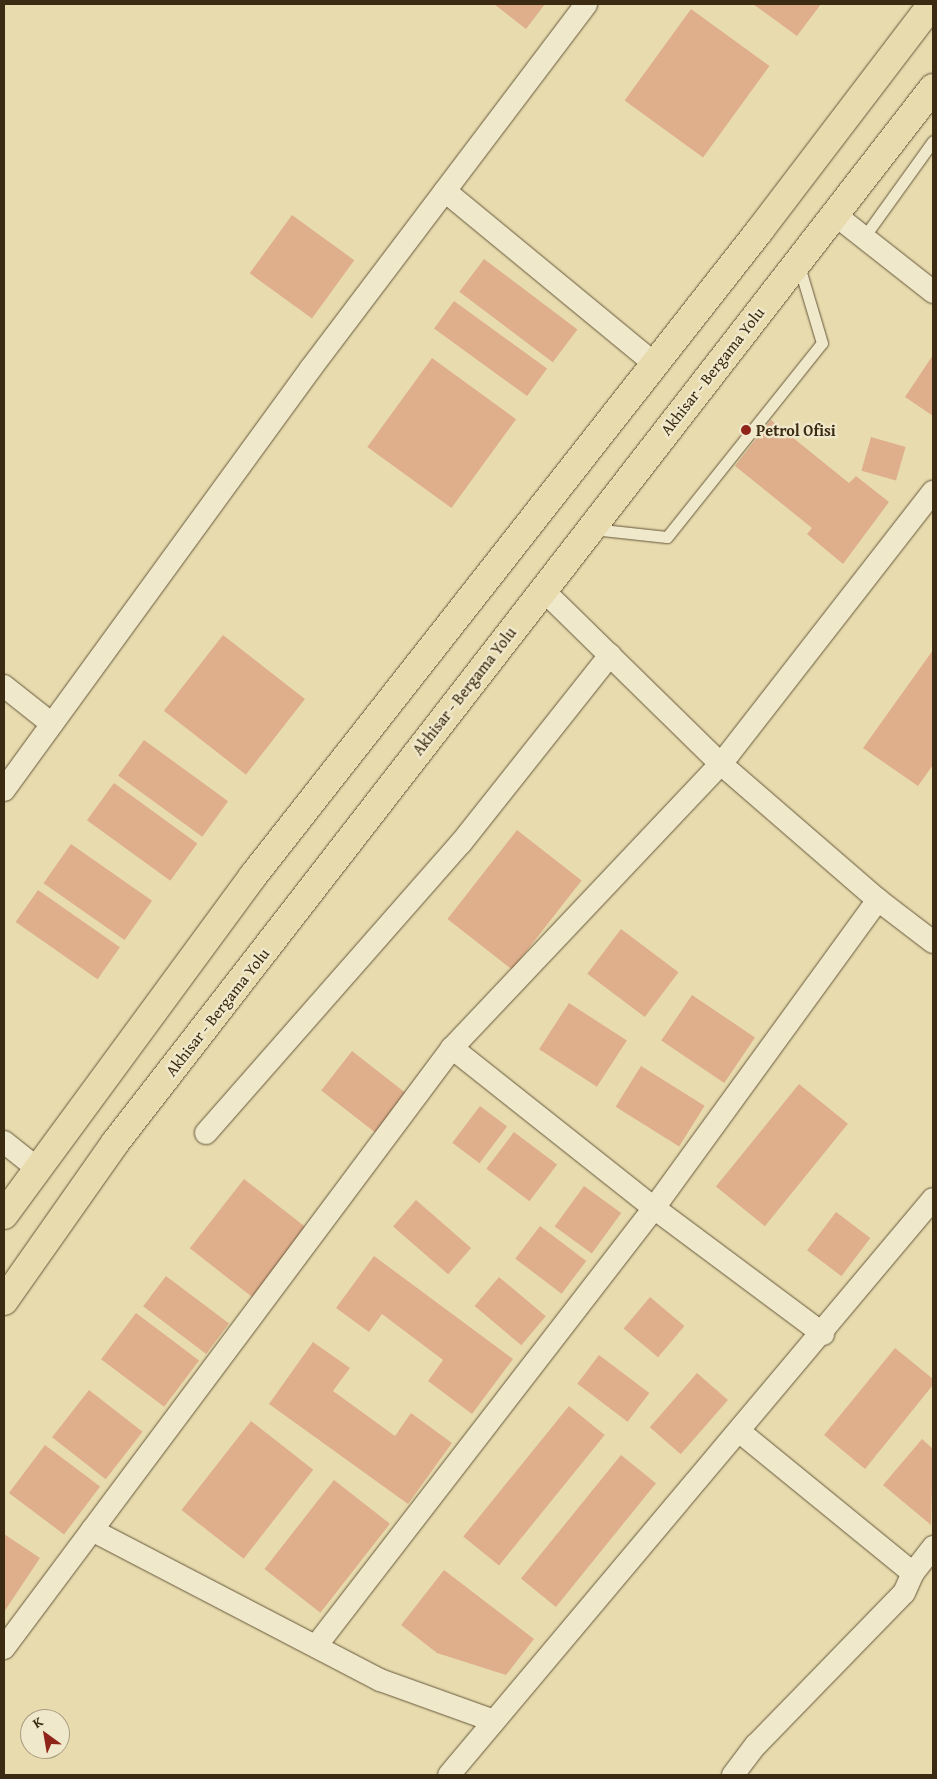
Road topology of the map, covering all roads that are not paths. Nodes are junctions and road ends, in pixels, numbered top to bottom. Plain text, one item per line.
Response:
1 (586, 4) edge
2 (932, 4) edge
3 (933, 88) edge
4 (933, 142) edge
5 (445, 191) junction
6 (834, 214) junction
7 (864, 237) junction
8 (798, 261) junction
9 (933, 292) edge
10 (655, 364) junction
11 (933, 492) edge
12 (588, 529) junction
13 (542, 589) junction
14 (610, 655) junction
15 (4, 686) edge
16 (52, 724) junction
17 (721, 764) junction
18 (4, 790) edge
19 (878, 900) junction
20 (933, 942) edge
21 (452, 1048) junction
22 (206, 1133) dead end
23 (4, 1142) edge
24 (38, 1169) junction
25 (933, 1199) edge
26 (654, 1208) junction
27 (4, 1215) edge
28 (4, 1301) edge
29 (823, 1334) junction
30 (740, 1432) junction
31 (92, 1530) junction
32 (933, 1547) edge
33 (912, 1573) junction
34 (316, 1646) junction
35 (4, 1648) edge
36 (494, 1721) junction
37 (449, 1775) edge
38 (733, 1775) edge

1 - 5 street
2 - 10 main road
3 - 6 main road, Akhisar - Bergama Yolu
4 - 7 lane
5 - 10 street
5 - 16 street
6 - 7 street
6 - 8 main road, Akhisar - Bergama Yolu
7 - 9 street
8 - 12 main road, Akhisar - Bergama Yolu
8 - 12 lane
10 - 24 main road
11 - 17 street
12 - 13 main road, Akhisar - Bergama Yolu
13 - 14 street
13 - 28 main road, Akhisar - Bergama Yolu
14 - 17 street
14 - 22 street
15 - 16 street
16 - 18 street
17 - 19 street
17 - 21 street
19 - 20 street
19 - 26 street
21 - 26 street
21 - 31 street
23 - 24 street
24 - 27 main road
25 - 29 street
26 - 29 street
26 - 34 street
29 - 30 street
30 - 33 street
30 - 36 street
31 - 34 street
31 - 35 street
32 - 33 street
33 - 38 street
34 - 36 street
36 - 37 street

